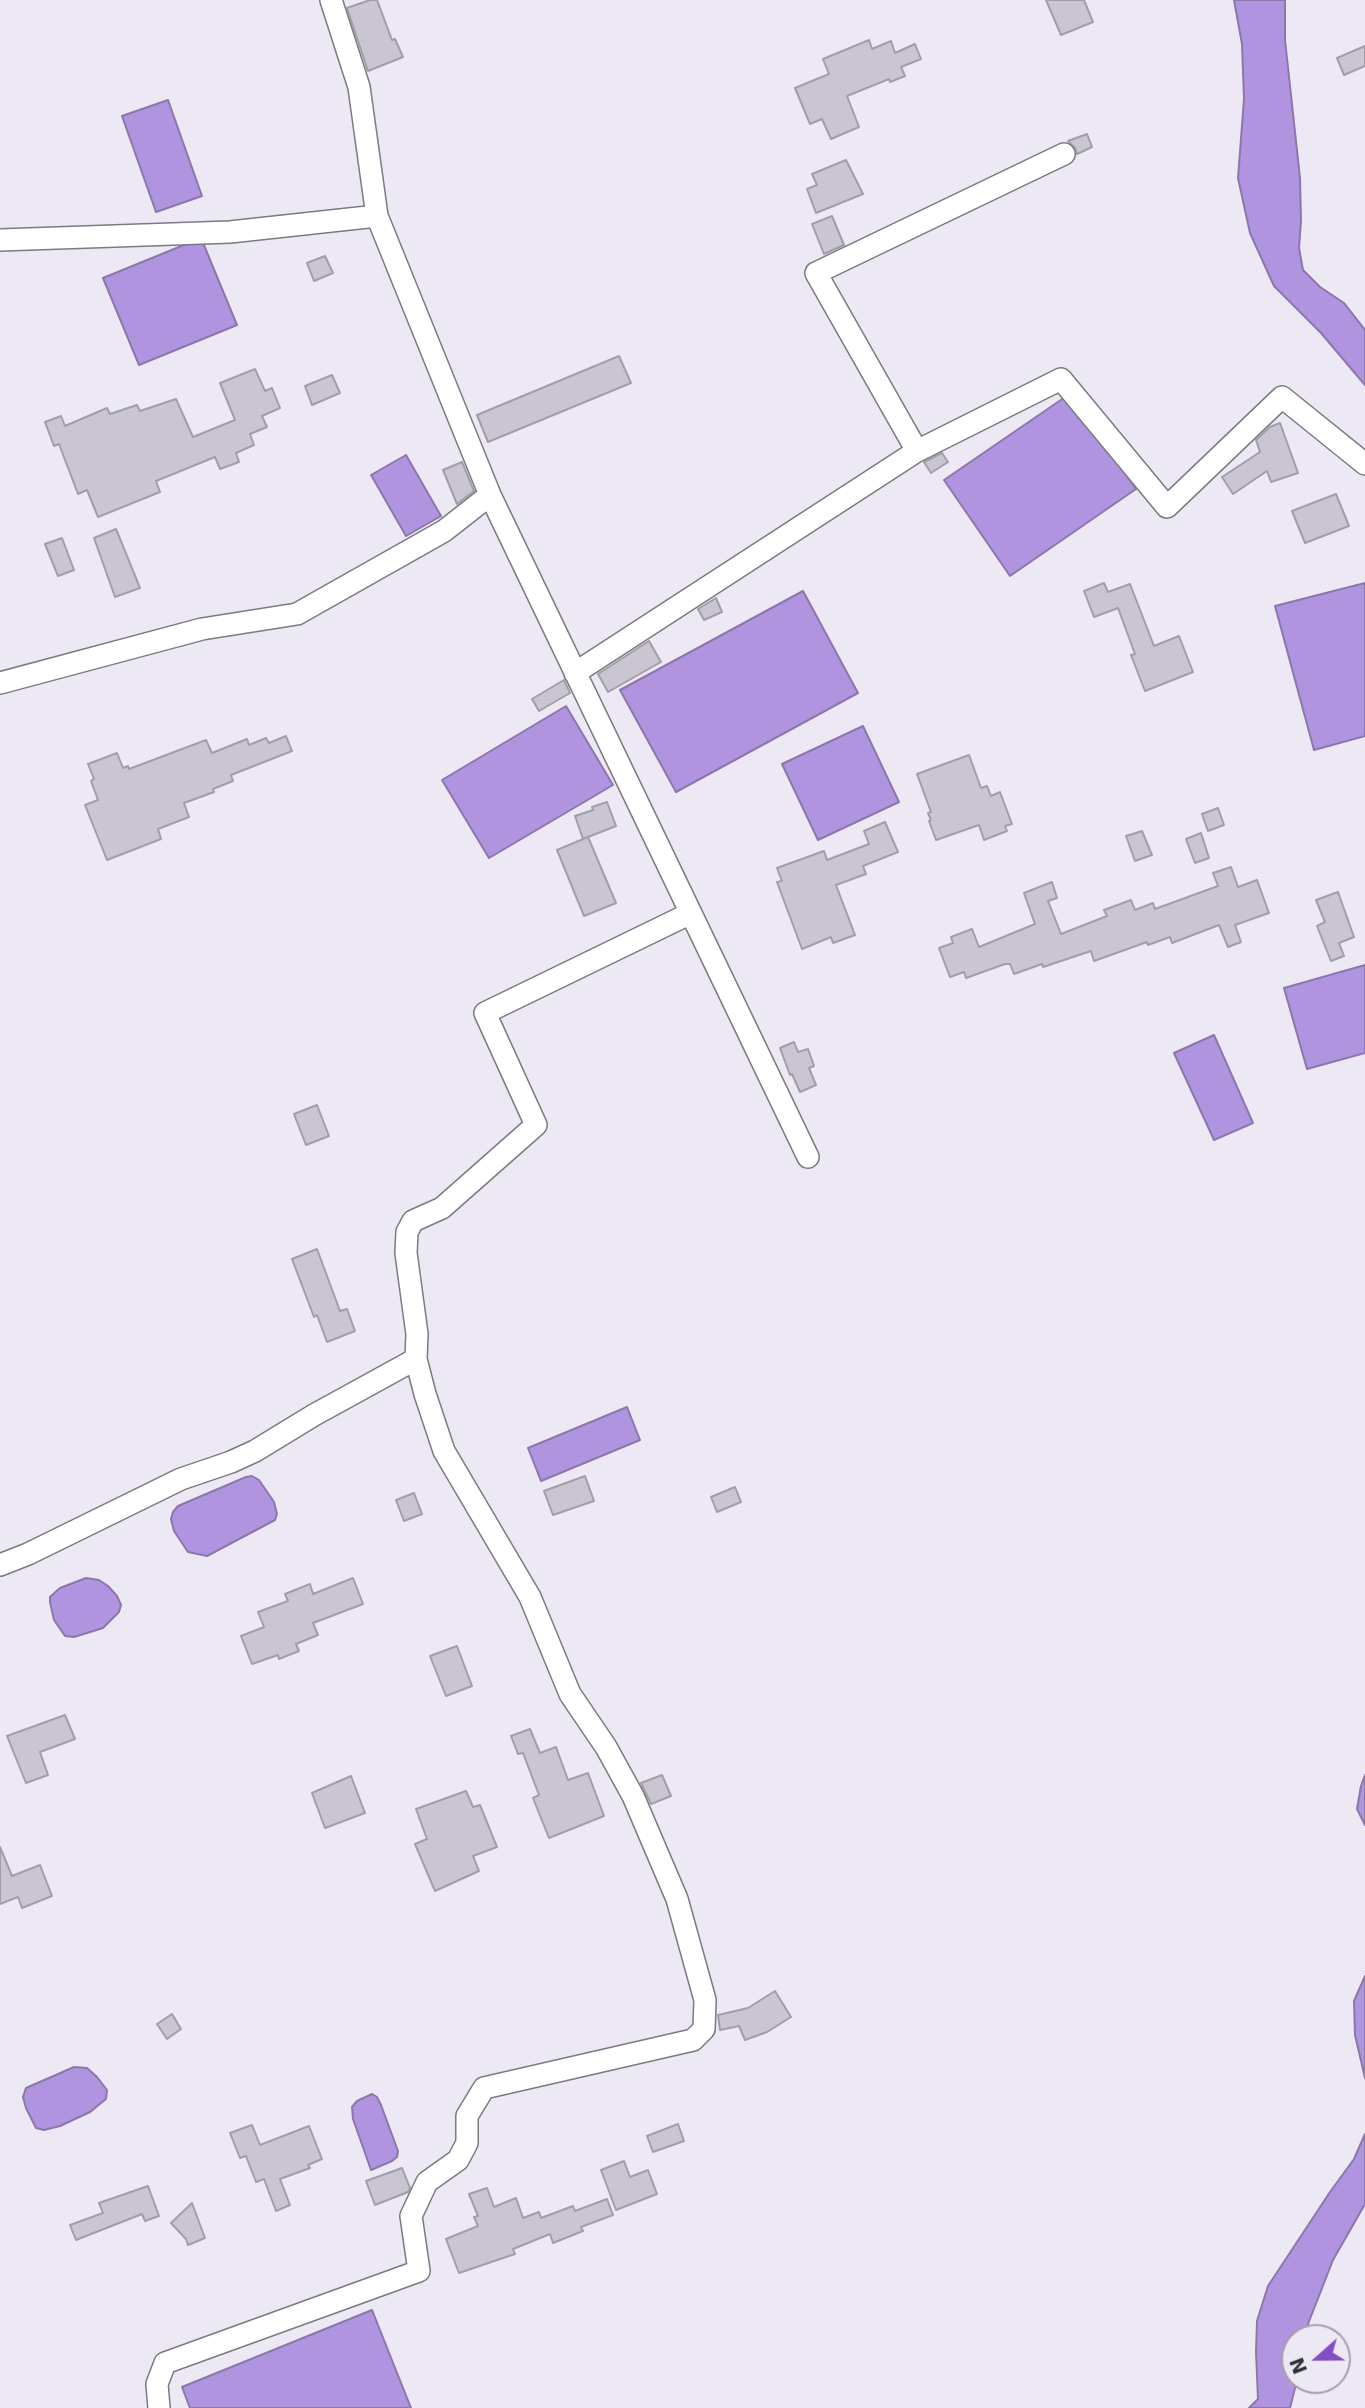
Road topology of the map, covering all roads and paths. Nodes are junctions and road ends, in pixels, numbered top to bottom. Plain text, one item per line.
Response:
1 (331, 0) edge
2 (1064, 154) dead end
3 (377, 216) junction
4 (0, 240) edge
5 (917, 451) junction
6 (1365, 464) edge
7 (490, 495) junction
8 (575, 673) junction
9 (0, 683) edge
10 (691, 913) junction
11 (808, 1157) dead end
12 (416, 1359) junction
13 (0, 1565) edge
14 (159, 2408) edge

1 - 3 street
2 - 5 street
3 - 4 street
3 - 7 street
5 - 6 street
5 - 8 street
7 - 8 street
7 - 9 street
8 - 10 street
10 - 11 street
10 - 12 street
12 - 13 street
12 - 14 street

